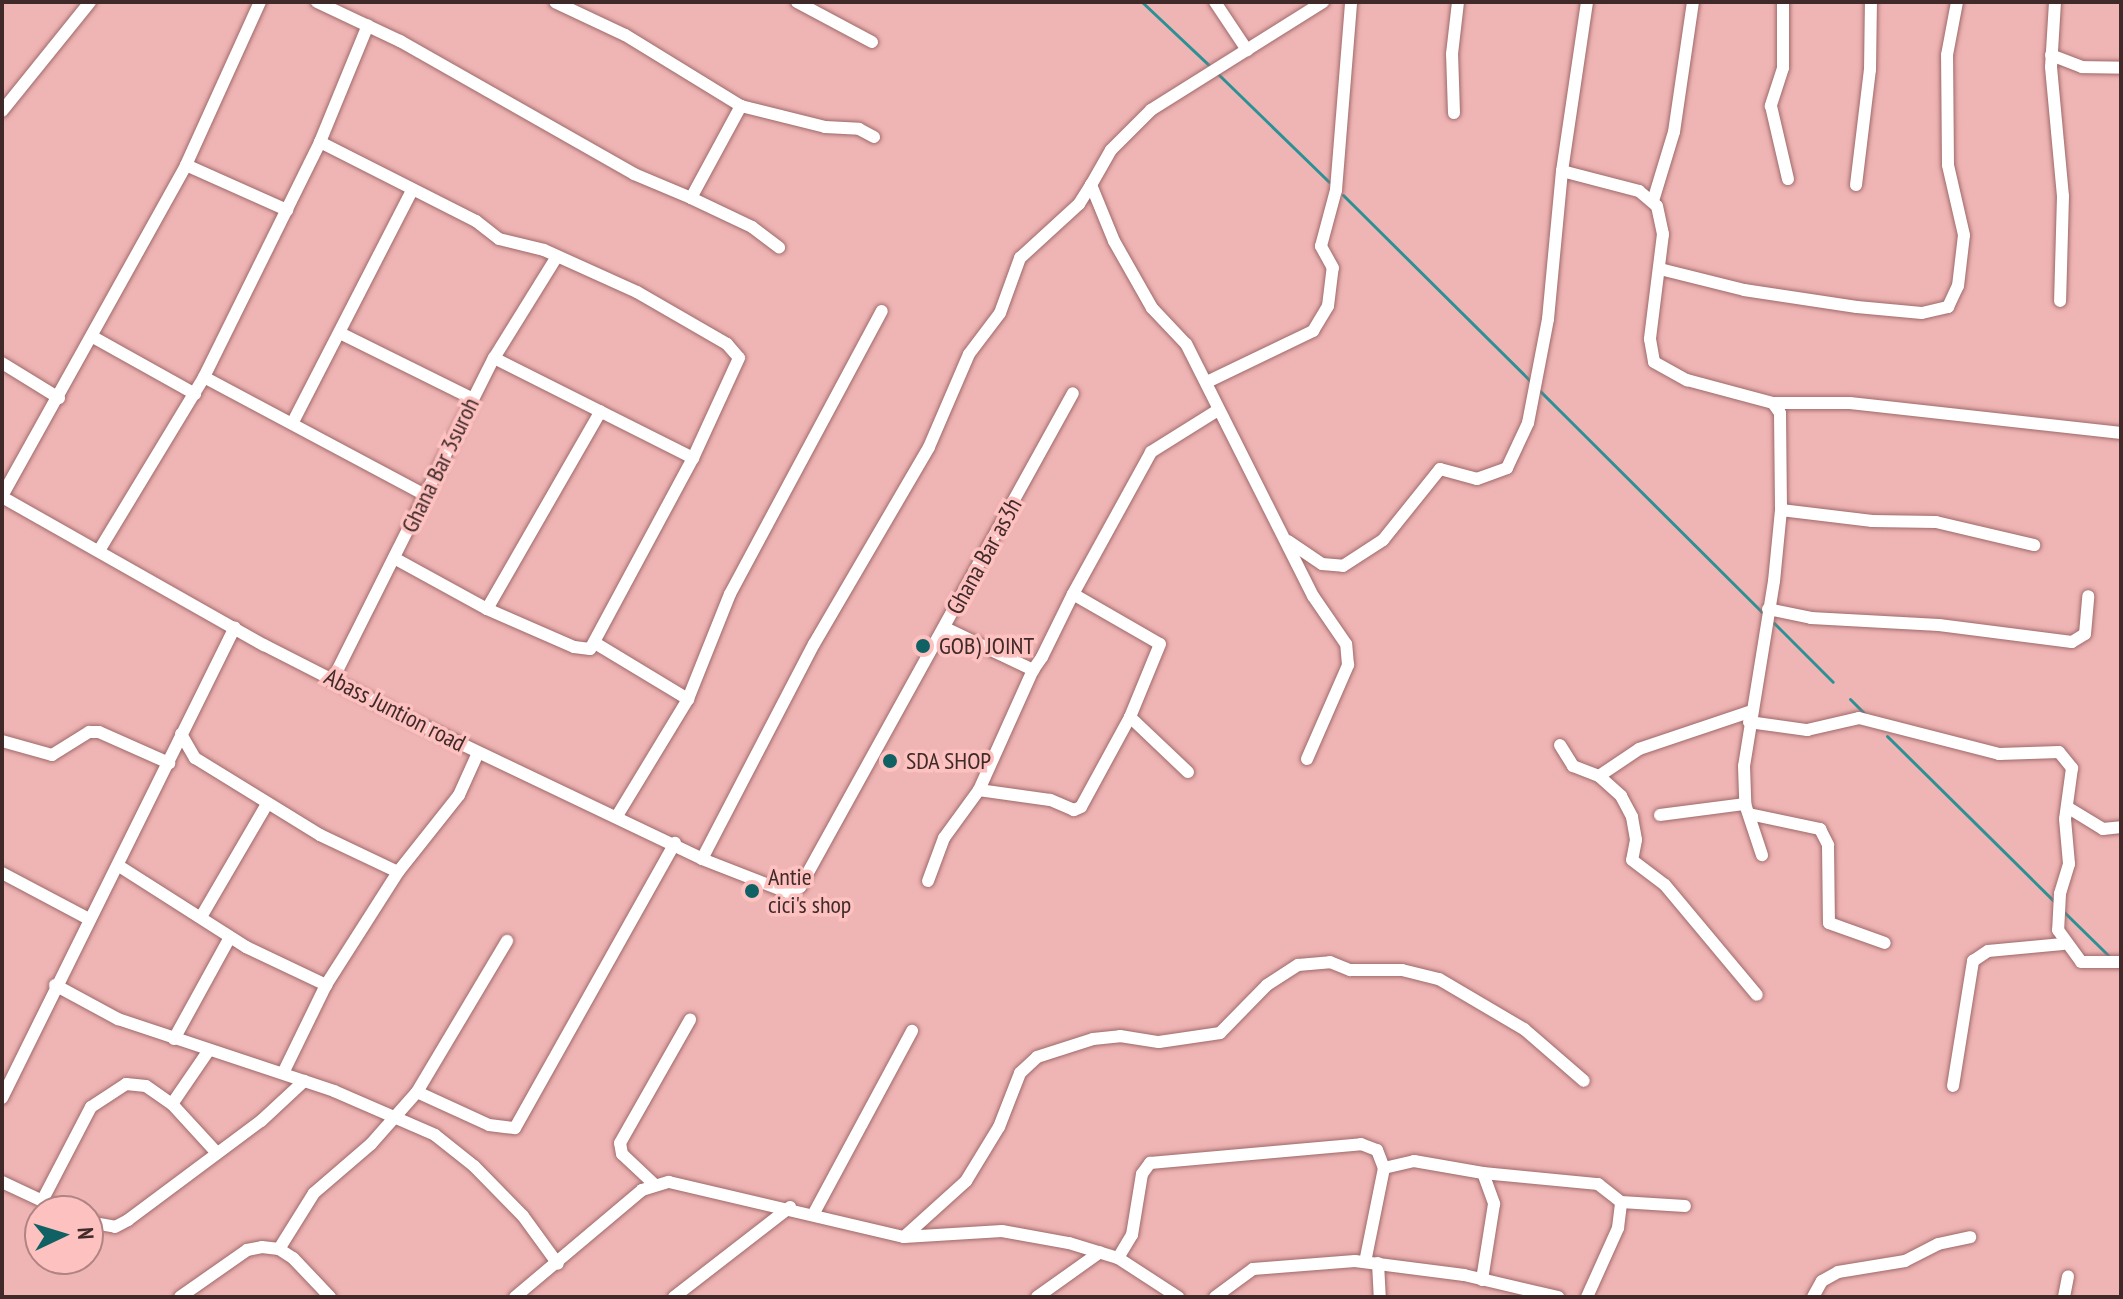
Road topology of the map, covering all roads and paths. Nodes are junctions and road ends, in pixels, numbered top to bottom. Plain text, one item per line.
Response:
1 (90, 2) edge
2 (260, 2) edge
3 (317, 2) edge
4 (555, 2) edge
5 (797, 2) edge
6 (1215, 2) edge
7 (1323, 2) edge
8 (1351, 2) edge
9 (1458, 2) edge
10 (1587, 2) edge
11 (1693, 2) edge
12 (1783, 2) edge
13 (1871, 2) edge
14 (1957, 2) edge
15 (2055, 2) edge
16 (368, 25) junction
17 (872, 42) dead end
18 (1247, 50) junction
19 (2051, 55) junction
20 (2121, 68) edge
21 (741, 106) junction
22 (2, 111) edge
23 (1454, 113) dead end
24 (874, 137) dead end
25 (320, 142) junction
26 (186, 165) junction
27 (1562, 171) junction
28 (1788, 179) dead end
29 (1091, 185) junction
30 (1856, 185) dead end
31 (412, 190) junction
32 (691, 198) junction
33 (1653, 201) junction
34 (287, 210) junction
35 (779, 247) dead end
36 (556, 258) junction
37 (1660, 269) junction
38 (2060, 301) dead end
39 (882, 311) dead end
40 (340, 333) junction
41 (93, 337) junction
42 (494, 358) junction
43 (2, 363) edge
44 (204, 377) junction
45 (1207, 382) junction
46 (1073, 393) dead end
47 (195, 394) junction
48 (59, 398) junction
49 (473, 399) junction
50 (1773, 403) junction
51 (1218, 410) junction
52 (601, 411) junction
53 (293, 422) junction
54 (2121, 433) edge
55 (693, 458) junction
56 (425, 495) junction
57 (2, 496) edge
58 (1781, 510) junction
59 (1285, 539) junction
60 (2034, 545) dead end
61 (100, 549) junction
62 (394, 558) junction
63 (1073, 594) junction
64 (2088, 596) dead end
65 (487, 609) junction
66 (1768, 609) junction
67 (235, 627) junction
68 (945, 628) junction
69 (595, 643) junction
70 (1033, 670) junction
71 (334, 677) junction
72 (688, 699) junction
73 (1130, 717) junction
74 (1749, 717) junction
75 (181, 734) junction
76 (2, 741) edge
77 (1560, 745) dead end
78 (478, 753) junction
79 (1307, 759) dead end
80 (169, 763) junction
81 (1188, 772) dead end
82 (1599, 776) junction
83 (979, 790) junction
84 (267, 804) junction
85 (2067, 807) junction
86 (1747, 809) junction
87 (1660, 815) dead end
88 (617, 816) junction
89 (2121, 827) edge
90 (675, 843) junction
91 (1762, 855) dead end
92 (702, 859) junction
93 (119, 866) junction
94 (398, 872) junction
95 (4, 879) edge
96 (928, 881) dead end
97 (800, 887) joint
98 (201, 917) junction
99 (89, 919) junction
100 (230, 937) junction
101 (507, 941) dead end
102 (1885, 943) dead end
103 (2063, 944) junction
104 (2121, 962) edge
105 (55, 985) junction
106 (326, 985) junction
107 (1757, 995) dead end
108 (690, 1020) dead end
109 (912, 1031) dead end
110 (174, 1039) junction
111 (209, 1050) junction
112 (2, 1063) edge
113 (15, 1072) junction
114 (283, 1073) junction
115 (304, 1081) junction
116 (1584, 1081) dead end
117 (1953, 1086) dead end
118 (417, 1092) junction
119 (2, 1098) edge
120 (172, 1104) junction
121 (398, 1116) junction
122 (216, 1152) junction
123 (1384, 1168) junction
124 (1483, 1173) junction
125 (2, 1182) edge
126 (654, 1184) junction
127 (29, 1195) edge
128 (45, 1195) edge
129 (1621, 1202) junction
130 (1685, 1206) dead end
131 (790, 1207) junction
132 (814, 1213) junction
133 (104, 1225) edge
134 (904, 1237) junction
135 (1970, 1237) dead end
136 (279, 1249) junction
137 (1100, 1252) junction
138 (1118, 1258) junction
139 (1371, 1262) junction
140 (558, 1264) junction
141 (2068, 1276) dead end
142 (1482, 1280) junction
143 (180, 1297) edge
144 (330, 1297) edge
145 (515, 1297) edge
146 (674, 1297) edge
147 (1037, 1297) edge
148 (1178, 1297) edge
149 (1215, 1297) edge
150 (1380, 1297) edge
151 (1558, 1297) edge
152 (1587, 1297) edge
153 (1813, 1297) edge
154 (2064, 1297) edge

1 - 22 street
2 - 26 street
3 - 16 street
4 - 21 street
5 - 17 street
6 - 18 street
7 - 18 street
8 - 45 street
9 - 23 street
10 - 27 street
11 - 33 street
12 - 28 street
13 - 30 street
14 - 37 street
15 - 19 street
16 - 25 street
16 - 32 street
18 - 29 street
19 - 20 street
19 - 38 street
21 - 24 street
21 - 32 street
25 - 31 street
25 - 34 street
26 - 34 street
26 - 41 street
27 - 33 street
27 - 59 street
29 - 45 street
29 - 92 street
31 - 36 street
31 - 40 street
32 - 35 street
33 - 37 street
34 - 44 street
36 - 42 street, Ghana Bar 3suroh
36 - 55 street
37 - 50 street
39 - 72 street
40 - 49 street
40 - 53 street
41 - 47 street
41 - 48 street
42 - 49 street, Ghana Bar 3suroh
42 - 52 street
43 - 48 street
44 - 47 street
44 - 53 street
45 - 51 street
46 - 68 street, Ghana Bar as3h
47 - 61 street
48 - 57 street
49 - 56 street, Ghana Bar 3suroh
50 - 54 street
50 - 58 street
51 - 59 street
51 - 63 street
52 - 55 street
52 - 65 street
53 - 56 street
55 - 69 street
56 - 62 street, Ghana Bar 3suroh
57 - 61 street, Abass Juntion road
58 - 60 street
58 - 66 street
59 - 79 street
61 - 67 street, Abass Juntion road
62 - 65 street
62 - 71 street, Ghana Bar 3suroh
63 - 70 street
63 - 73 street
64 - 66 street
65 - 69 street
66 - 74 street
67 - 71 street, Abass Juntion road
67 - 75 street
68 - 70 street
68 - 97 street, Ghana Bar as3h
69 - 72 street
70 - 83 street
71 - 78 street, Abass Juntion road
72 - 88 street
73 - 81 street
73 - 83 street
74 - 82 street
74 - 85 street
74 - 86 street
75 - 80 street
75 - 84 street
76 - 80 street
77 - 82 street
78 - 88 street, Abass Juntion road
78 - 94 street
80 - 93 street
82 - 107 street
83 - 96 street
84 - 94 street
84 - 98 street
85 - 89 street
85 - 103 street
86 - 87 street
86 - 91 street
86 - 102 street
88 - 90 street, Abass Juntion road
90 - 92 street, Abass Juntion road
90 - 118 street
92 - 97 street, Abass Juntion road
93 - 98 street
93 - 99 street
94 - 106 street
95 - 99 street
98 - 100 street
99 - 105 street
100 - 106 street
100 - 110 street
101 - 118 street
103 - 104 street
103 - 117 street
105 - 110 street
105 - 113 street
106 - 114 street
108 - 126 street
109 - 132 street
110 - 111 street
111 - 114 street
111 - 120 street
112 - 113 street
113 - 119 street
114 - 115 street
115 - 121 street
115 - 122 street
116 - 134 street
118 - 121 street
120 - 122 street
120 - 128 street
121 - 136 street
121 - 140 street
122 - 133 street
123 - 124 street
123 - 138 street
123 - 139 street
124 - 129 street
124 - 142 street
125 - 127 street
126 - 131 street
126 - 140 street
129 - 130 street
129 - 152 street
131 - 132 street
131 - 146 street
132 - 134 street
134 - 137 street
135 - 153 street
136 - 143 street
136 - 144 street
137 - 138 street
137 - 147 street
138 - 148 street
139 - 142 street
139 - 149 street
139 - 150 street
140 - 145 street
141 - 154 street
142 - 151 street

